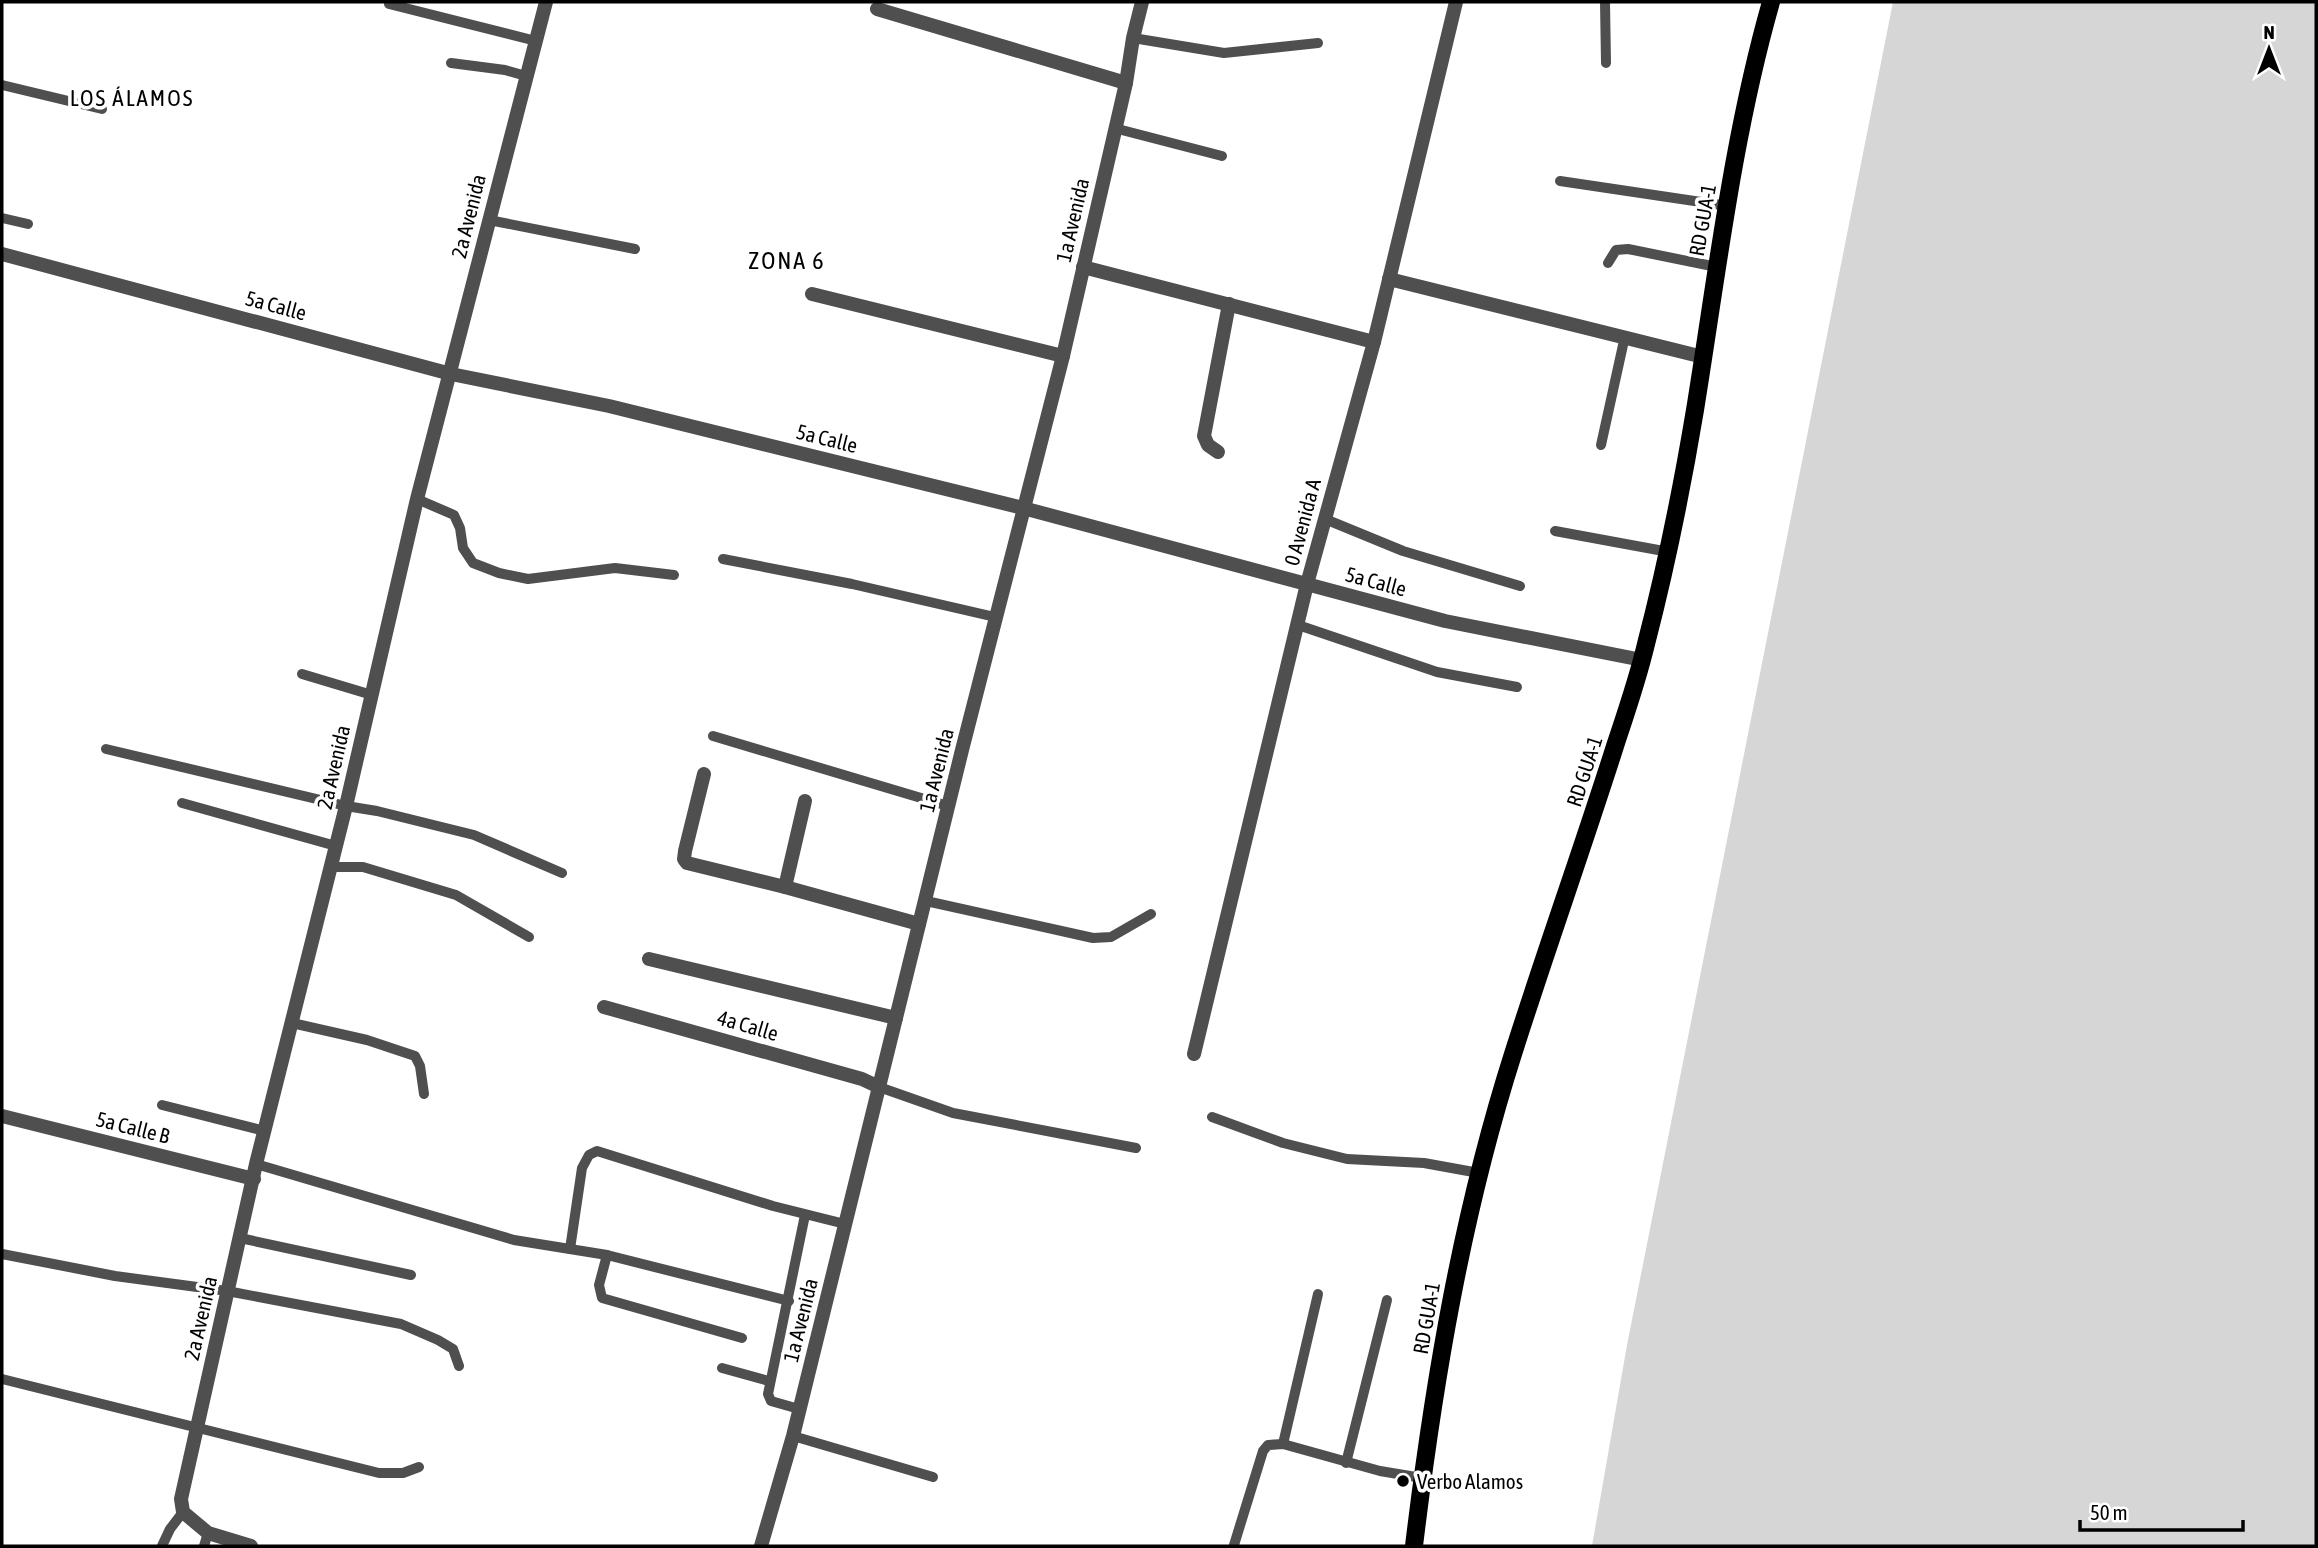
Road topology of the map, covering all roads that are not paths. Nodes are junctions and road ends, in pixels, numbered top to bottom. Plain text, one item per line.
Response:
1 (546, 2) edge
2 (1142, 2) edge
3 (1456, 2) edge
4 (1605, 2) edge
5 (1771, 2) edge
6 (389, 4) dead end
7 (877, 9) dead end
8 (1133, 38) junction
9 (536, 41) junction
10 (1318, 43) dead end
11 (451, 63) dead end
12 (1606, 63) dead end
13 (526, 76) junction
14 (1126, 83) junction
15 (2, 85) edge
16 (102, 109) dead end
17 (1114, 128) junction
18 (1222, 156) dead end
19 (1560, 181) dead end
20 (1728, 206) junction
21 (2, 218) edge
22 (489, 220) junction
23 (28, 225) dead end
24 (635, 249) dead end
25 (2, 254) edge
26 (1608, 263) dead end
27 (1083, 267) junction
28 (1717, 267) junction
29 (1389, 279) junction
30 (813, 294) dead end
31 (1229, 304) junction
32 (1625, 336) junction
33 (1374, 342) junction
34 (1063, 356) junction
35 (1703, 358) junction
36 (451, 374) junction
37 (1601, 445) dead end
38 (1218, 452) dead end
39 (417, 499) junction
40 (1023, 508) junction
41 (1325, 519) junction
42 (1555, 531) dead end
43 (1669, 552) junction
44 (723, 559) dead end
45 (674, 575) dead end
46 (1307, 584) junction
47 (1520, 586) dead end
48 (995, 617) junction
49 (1298, 625) junction
50 (1642, 660) junction
51 (302, 674) dead end
52 (1517, 687) dead end
53 (372, 695) junction
54 (713, 736) dead end
55 (106, 749) dead end
56 (704, 775) dead end
57 (805, 801) dead end
58 (182, 803) dead end
59 (346, 806) junction
60 (948, 806) junction
61 (336, 846) junction
62 (331, 867) junction
63 (562, 873) dead end
64 (785, 887) junction
65 (926, 901) junction
66 (1151, 914) dead end
67 (919, 924) junction
68 (529, 937) dead end
69 (649, 959) dead end
70 (604, 1007) dead end
71 (896, 1018) junction
72 (292, 1023) junction
73 (1194, 1054) dead end
74 (879, 1087) junction
75 (424, 1094) dead end
76 (162, 1105) dead end
77 (2, 1116) edge
78 (1212, 1117) dead end
79 (265, 1130) junction
80 (1136, 1148) dead end
81 (256, 1164) junction
82 (1479, 1173) junction
83 (254, 1179) junction
84 (805, 1215) junction
85 (845, 1224) junction
86 (240, 1238) junction
87 (570, 1249) junction
88 (2, 1254) edge
89 (607, 1255) junction
90 (411, 1275) dead end
91 (227, 1291) junction
92 (1318, 1294) dead end
93 (1387, 1300) dead end
94 (789, 1301) junction
95 (742, 1338) dead end
96 (459, 1366) dead end
97 (722, 1368) dead end
98 (2, 1379) edge
99 (769, 1381) junction
100 (799, 1409) junction
101 (197, 1429) junction
102 (793, 1436) junction
103 (1283, 1444) junction
104 (1346, 1463) junction
105 (419, 1467) dead end
106 (933, 1477) dead end
107 (1422, 1478) junction
108 (183, 1512) junction
109 (206, 1540) edge
110 (1234, 1545) edge
111 (162, 1546) edge
112 (251, 1546) edge
113 (761, 1546) edge
114 (1414, 1546) edge

1 - 9 street, 2a Avenida
2 - 8 street, 1a Avenida
3 - 29 street, 0 Avenida A
4 - 12 lane
5 - 20 main road, RD GUA-1
6 - 9 lane
7 - 14 street
8 - 10 lane
8 - 14 street, 1a Avenida
9 - 13 street, 2a Avenida
11 - 13 lane
13 - 22 street, 2a Avenida
14 - 17 street, 1a Avenida
15 - 16 lane
17 - 18 lane
17 - 27 street, 1a Avenida
19 - 20 lane
20 - 28 main road, RD GUA-1
21 - 23 lane
22 - 24 lane
22 - 36 street, 2a Avenida
25 - 36 street, 5a Calle
26 - 28 lane
27 - 31 street
27 - 34 street, 1a Avenida
28 - 35 main road, RD GUA-1
29 - 32 street
29 - 33 street, 0 Avenida A
30 - 34 street
31 - 33 street
31 - 38 street
32 - 35 street
32 - 37 lane
33 - 41 street, 0 Avenida A
34 - 40 street, 1a Avenida
35 - 43 main road, RD GUA-1
36 - 39 street, 2a Avenida
36 - 40 street, 5a Calle
39 - 45 lane
39 - 53 street, 2a Avenida
40 - 46 street, 5a Calle
40 - 48 street, 1a Avenida
41 - 46 street, 0 Avenida A
41 - 47 lane
42 - 43 lane
43 - 50 main road, RD GUA-1
44 - 48 lane
46 - 49 street, 0 Avenida A
46 - 50 street, 5a Calle
48 - 60 street, 1a Avenida
49 - 52 lane
49 - 73 street, 0 Avenida A
50 - 82 main road, RD GUA-1
51 - 53 lane
53 - 59 street, 2a Avenida
54 - 60 lane
55 - 59 lane
56 - 64 street
57 - 64 street
58 - 61 lane
59 - 61 street, 2a Avenida
59 - 63 lane
60 - 65 street, 1a Avenida
61 - 62 street, 2a Avenida
62 - 68 lane
62 - 72 street, 2a Avenida
64 - 67 street
65 - 66 lane
65 - 67 street, 1a Avenida
67 - 71 street, 1a Avenida
69 - 71 street
70 - 74 street, 4a Calle
71 - 74 street, 1a Avenida
72 - 75 lane
72 - 79 street, 2a Avenida
74 - 80 lane
74 - 85 street, 1a Avenida
76 - 79 lane
77 - 83 street, 5a Calle B
78 - 82 lane
79 - 81 street, 2a Avenida
81 - 83 street, 2a Avenida
81 - 87 lane
82 - 107 main road, RD GUA-1
83 - 86 street, 2a Avenida
84 - 85 lane
84 - 87 lane
84 - 94 lane
85 - 100 street, 1a Avenida
86 - 90 lane
86 - 91 street, 2a Avenida
87 - 89 lane
88 - 91 lane
89 - 94 lane
89 - 95 lane
91 - 96 lane
91 - 101 street, 2a Avenida
92 - 103 lane
93 - 104 lane
94 - 99 lane
97 - 99 lane
98 - 101 lane
99 - 100 lane
100 - 102 street, 1a Avenida
101 - 105 lane
101 - 108 street, 2a Avenida
102 - 106 lane
102 - 113 street, 1a Avenida
103 - 104 lane
103 - 110 lane
104 - 107 lane
107 - 114 main road, RD GUA-1
108 - 109 street
108 - 111 lane
109 - 112 street

